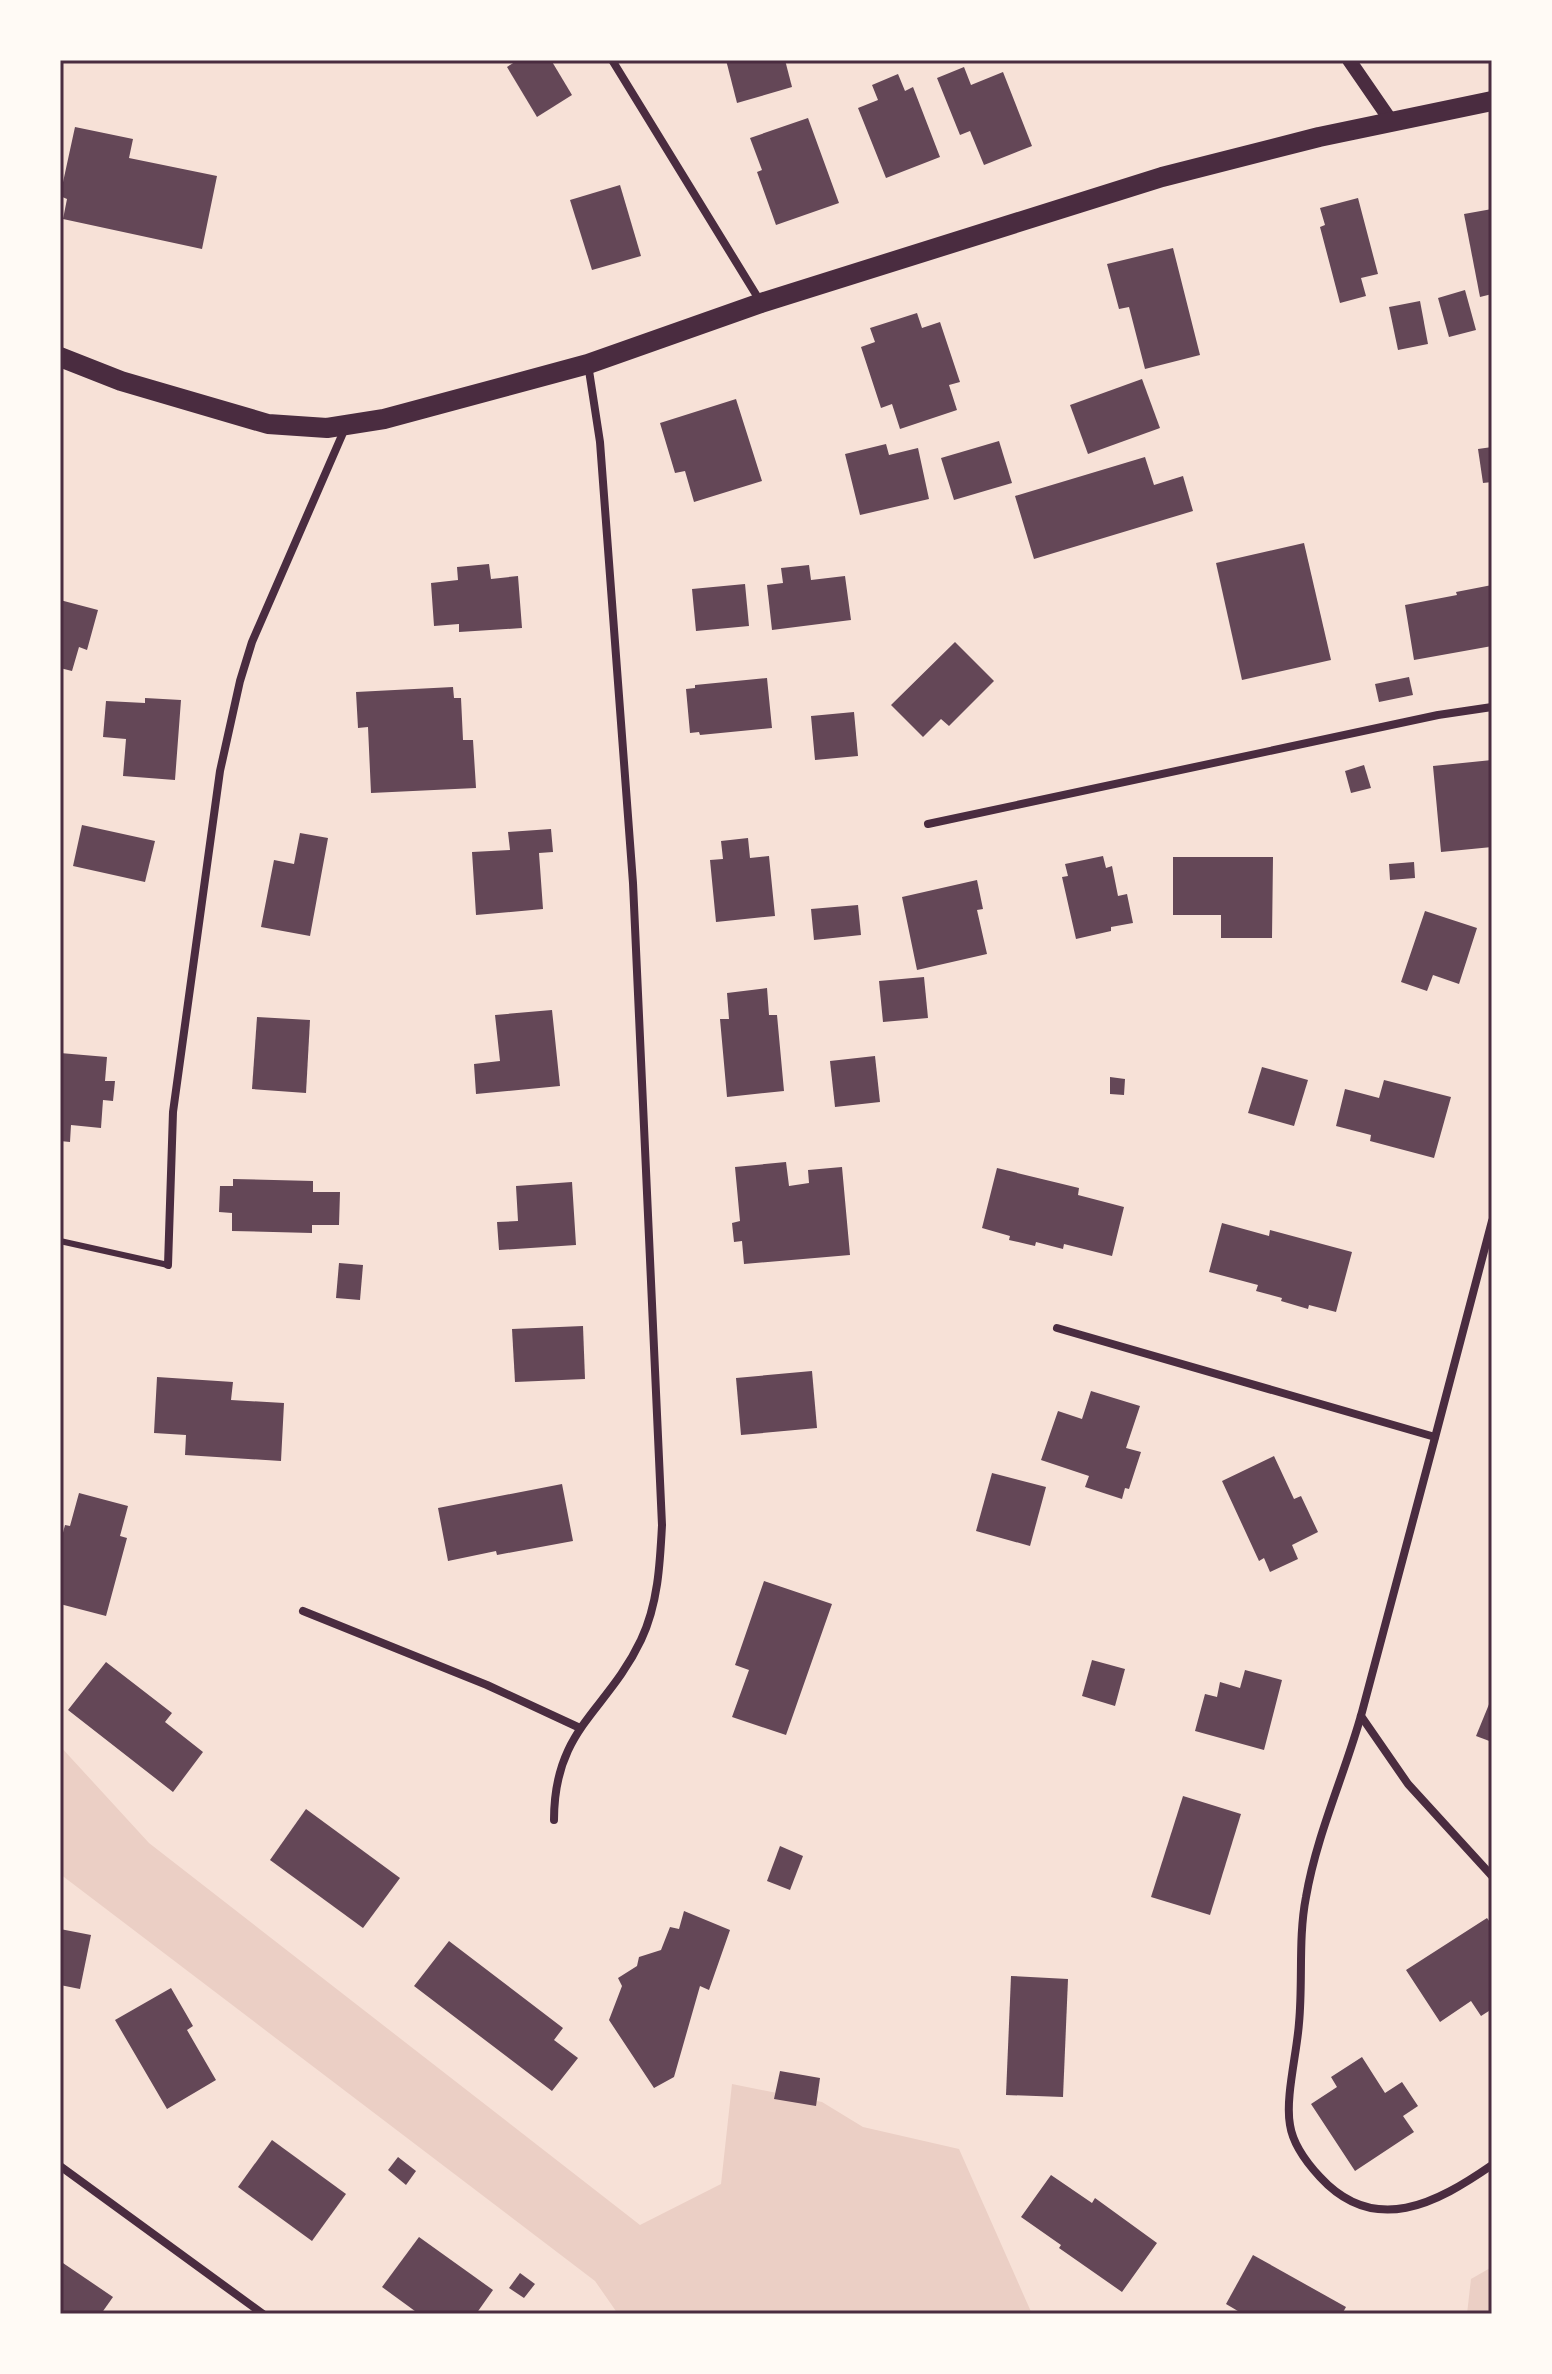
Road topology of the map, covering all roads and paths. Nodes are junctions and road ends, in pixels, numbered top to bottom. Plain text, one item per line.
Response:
1 (612, 60) edge
2 (1349, 60) edge
3 (1492, 101) edge
4 (1391, 121) junction
5 (761, 303) junction
6 (60, 357) edge
7 (588, 364) junction
8 (346, 425) junction
9 (1492, 707) edge
10 (928, 824) dead end
11 (1492, 1221) edge
12 (60, 1241) edge
13 (168, 1265) joint
14 (1057, 1328) dead end
15 (1435, 1437) junction
16 (303, 1611) dead end
17 (1361, 1716) junction
18 (580, 1728) junction
19 (554, 1820) dead end
20 (1492, 1876) edge
21 (1492, 2165) edge
22 (60, 2166) edge
23 (263, 2314) edge

1 - 5 street
2 - 4 street
3 - 4 main road
4 - 5 main road
5 - 7 main road
6 - 8 main road
7 - 8 main road
7 - 18 street
8 - 13 street
9 - 10 street
11 - 15 street
12 - 13 lane
14 - 15 street
15 - 17 street
16 - 18 street
17 - 20 street
17 - 21 street
18 - 19 street
22 - 23 street

